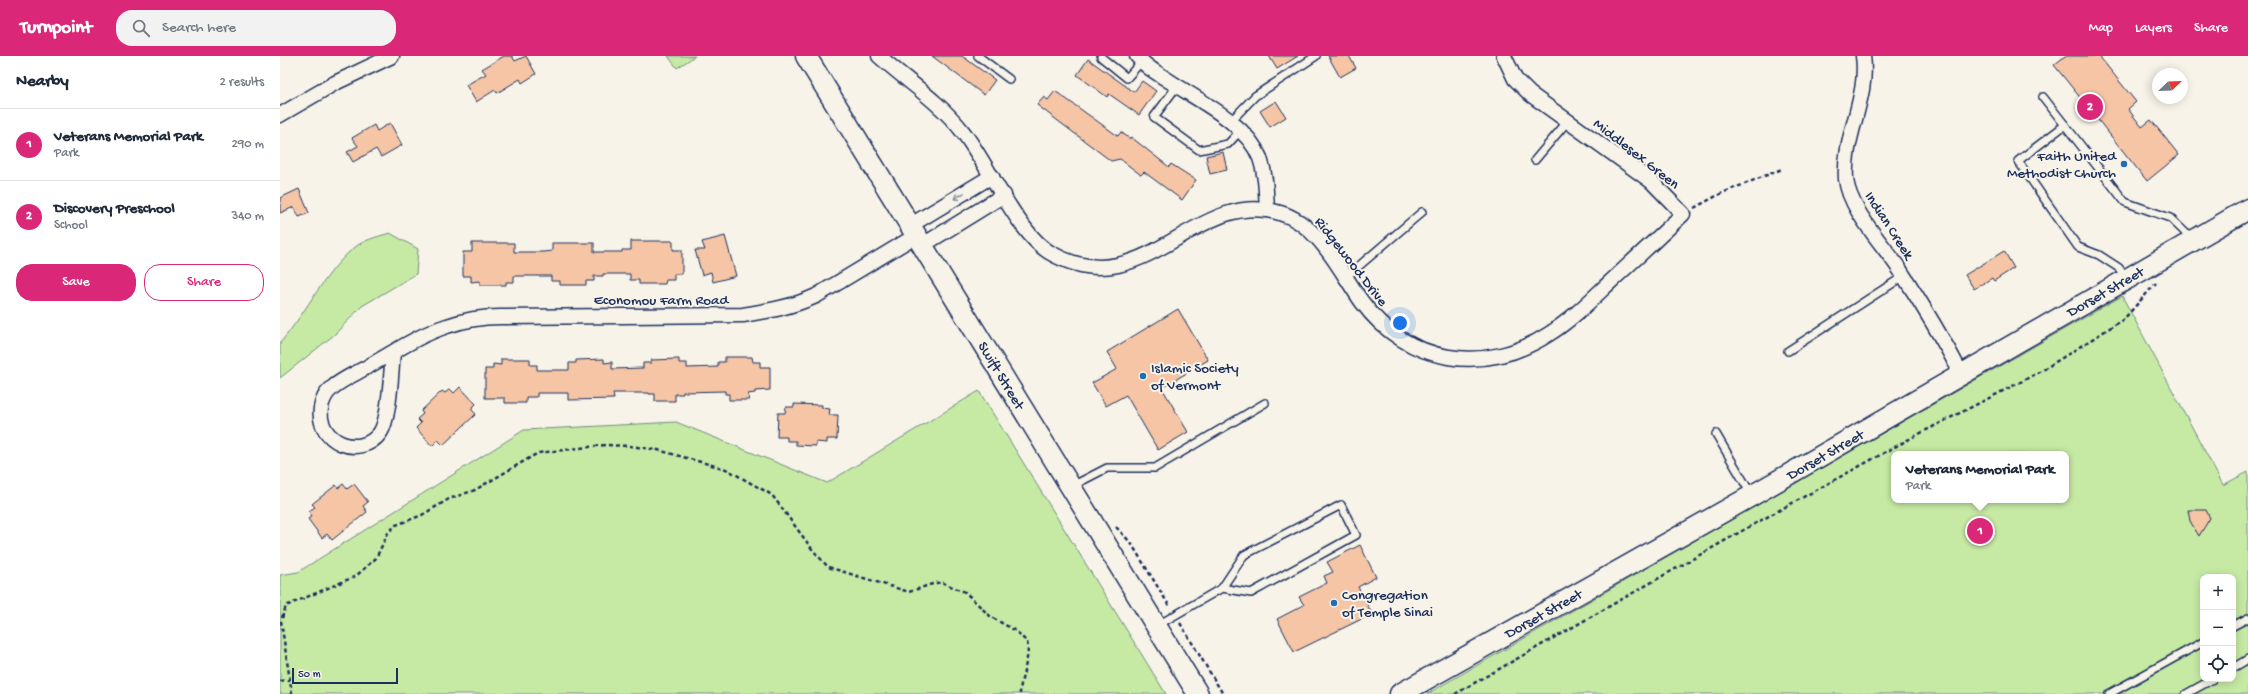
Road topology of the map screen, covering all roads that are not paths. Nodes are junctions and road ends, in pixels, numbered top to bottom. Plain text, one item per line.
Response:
1 (392, 56) edge
2 (806, 56) edge
3 (879, 56) edge
4 (978, 56) edge
5 (1316, 56) edge
6 (1504, 56) edge
7 (1863, 56) edge
8 (1101, 57) dead end
9 (1139, 59) edge
10 (1009, 79) dead end
11 (1177, 86) junction
12 (2043, 97) dead end
13 (280, 115) edge
14 (1567, 122) junction
15 (2065, 124) junction
16 (1235, 126) junction
17 (1535, 160) dead end
18 (992, 176) junction
19 (1004, 195) junction
20 (2248, 209) edge
21 (1266, 210) junction
22 (1422, 212) dead end
23 (1683, 214) joint
24 (917, 235) junction
25 (2193, 240) junction
26 (1904, 276) junction
27 (1346, 277) junction
28 (2126, 279) junction
29 (1788, 351) dead end
30 (393, 353) junction
31 (1962, 375) junction
32 (1265, 404) dead end
33 (1716, 434) dead end
34 (1070, 487) junction
35 (1753, 495) junction
36 (1222, 588) junction
37 (2248, 618) edge
38 (2236, 624) edge
39 (1156, 626) junction
40 (2200, 644) edge
41 (2248, 659) edge
42 (2236, 666) edge
43 (2208, 682) edge
44 (1198, 694) edge
45 (1400, 694) edge
46 (2109, 694) edge
47 (2186, 694) edge

1 - 13 street
2 - 24 street, Swift Street
3 - 18 street, Ridgewood Drive
4 - 10 lane
5 - 16 lane
6 - 14 street, Middlesex Green
7 - 26 street, Indian Creek
8 - 9 lane
9 - 11 street
11 - 16 street
11 - 16 lane
12 - 15 lane
14 - 17 lane
14 - 23 street, Middlesex Green
15 - 25 lane
15 - 28 lane
16 - 21 street
18 - 19 street, Ridgewood Drive
18 -> 24 street
19 - 21 street, Ridgewood Drive
19 - 24 street
20 - 25 street, Dorset Street
21 - 27 street, Ridgewood Drive
22 - 27 lane
23 - 27 street, Ridgewood Drive
24 - 30 street, Economou Farm Road
24 - 34 street, Swift Street
25 - 28 street, Dorset Street
26 - 29 lane
26 - 31 street, Indian Creek
28 - 31 street, Dorset Street
30 - 30 street, Economou Farm Road
31 - 35 street, Dorset Street
32 - 34 lane
33 - 35 lane
34 - 39 street, Swift Street
35 - 45 street, Dorset Street
36 - 36 lane
36 - 39 lane
37 - 38 lane
39 - 44 street, Swift Street
40 - 46 lane
41 - 42 lane
43 - 47 lane

